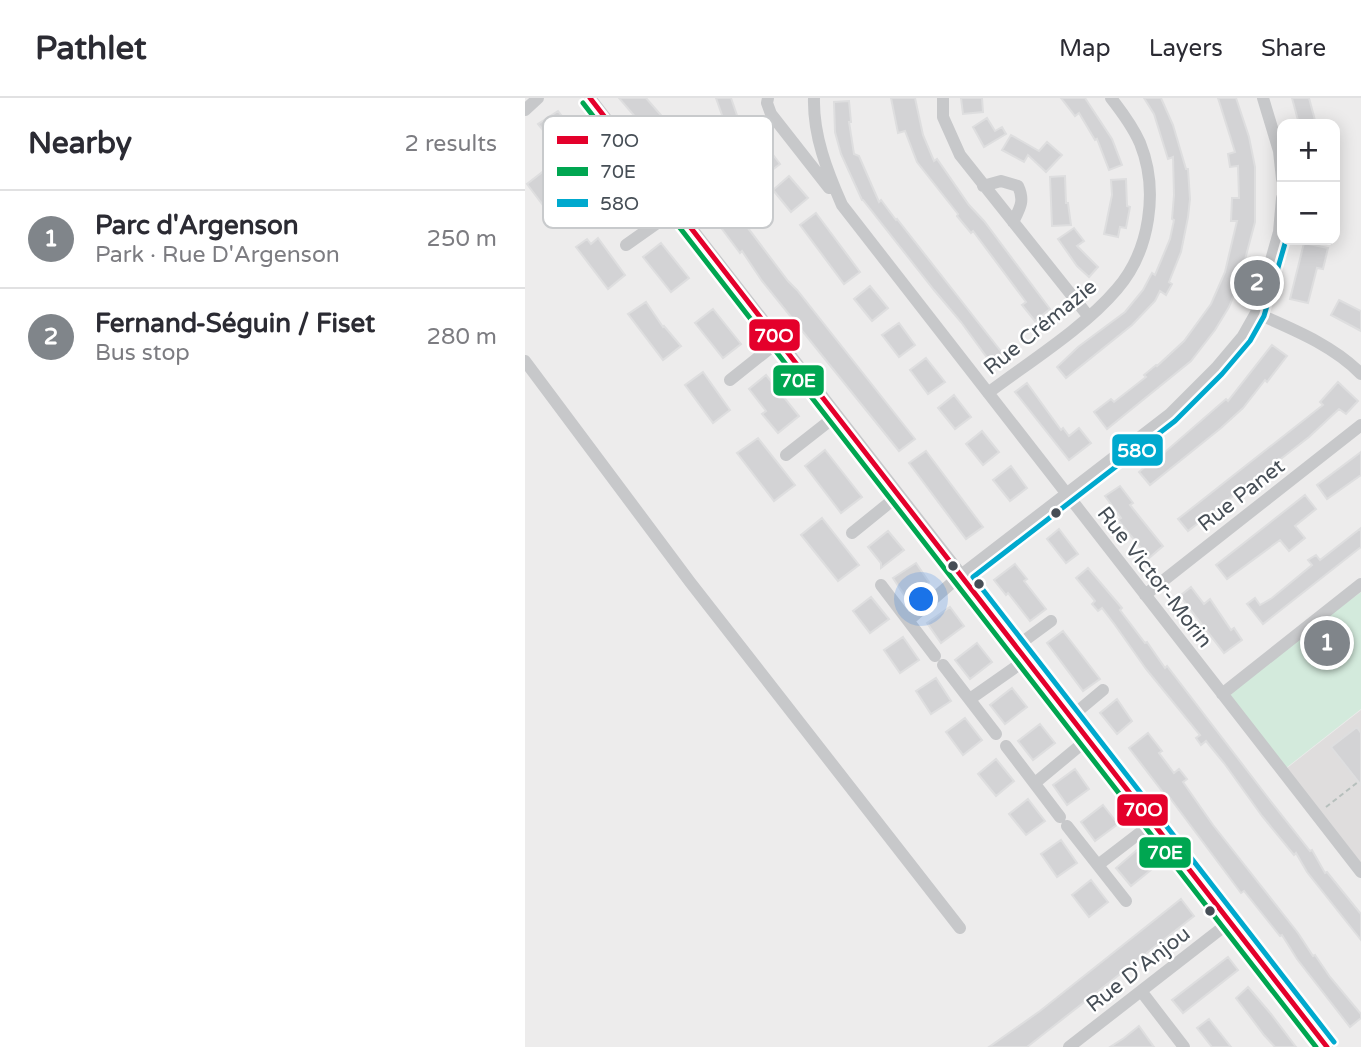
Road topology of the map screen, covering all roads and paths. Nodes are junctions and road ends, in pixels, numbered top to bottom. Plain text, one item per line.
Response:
1 (538, 98) edge
2 (590, 98) edge
3 (768, 98) edge
4 (814, 98) edge
5 (943, 98) edge
6 (1111, 98) edge
7 (1263, 98) edge
8 (525, 110) edge
9 (604, 116) edge
10 (773, 116) edge
11 (773, 117) edge
12 (1277, 144) edge
13 (983, 186) junction
14 (842, 205) junction
15 (1013, 222) junction
16 (650, 228) edge
17 (692, 228) edge
18 (1277, 239) edge
19 (626, 245) dead end
20 (1256, 313) junction
21 (1089, 317) junction
22 (779, 341) junction
23 (525, 361) edge
24 (1361, 374) edge
25 (730, 380) dead end
26 (988, 393) junction
27 (837, 415) junction
28 (1361, 425) edge
29 (786, 455) dead end
30 (899, 495) junction
31 (1067, 495) junction
32 (852, 533) dead end
33 (961, 575) junction
34 (881, 584) dead end
35 (1361, 584) edge
36 (1145, 595) junction
37 (909, 621) junction
38 (1051, 621) dead end
39 (1017, 646) junction
40 (1027, 659) junction
41 (1103, 690) dead end
42 (1221, 694) junction
43 (970, 699) junction
44 (1072, 716) junction
45 (996, 734) dead end
46 (1089, 738) junction
47 (1006, 746) dead end
48 (1359, 782) dead end
49 (1035, 783) junction
50 (1316, 815) junction
51 (1154, 822) junction
52 (1098, 865) junction
53 (1361, 872) edge
54 (1126, 901) dead end
55 (1231, 921) junction
56 (960, 928) dead end
57 (1141, 991) junction
58 (1069, 1047) edge
59 (1184, 1047) edge
60 (1327, 1047) edge

1 - 8 street
2 - 9 street
3 - 10 street, Rue Victor-Morin
4 - 14 street, Rue Victor-Morin
5 - 13 street
6 - 21 street, Rue Crémazie
7 - 12 street
11 - 14 street, Rue Victor-Morin
13 - 15 street
13 - 15 street
14 - 26 street, Rue Victor-Morin
15 - 21 street
16 - 19 street
17 - 22 street
18 - 20 street
20 - 24 street
20 - 31 street
21 - 26 street, Rue Crémazie
22 - 25 street
22 - 27 street
23 - 56 street
26 - 31 street, Rue Victor-Morin
27 - 29 street
27 - 30 street
28 - 36 street, Rue Panet
30 - 32 street
30 - 33 street
31 - 33 street
31 - 36 street, Rue Victor-Morin
33 - 37 street
33 - 39 street
34 - 37 street
35 - 42 street
36 - 42 street, Rue Victor-Morin
37 - 43 street
38 - 39 street
39 - 40 street
40 - 43 street
40 - 44 street
41 - 44 street
42 - 50 street, Rue Victor-Morin
43 - 45 street
44 - 46 street
46 - 49 street
46 - 51 street
47 - 49 street
48 - 50 path
49 - 52 street
50 - 53 street, Rue Victor-Morin
51 - 52 street
51 - 55 street
52 - 54 street
55 - 57 street, Rue D'Anjou
55 - 60 street
57 - 58 street, Rue D'Anjou
57 - 59 street

